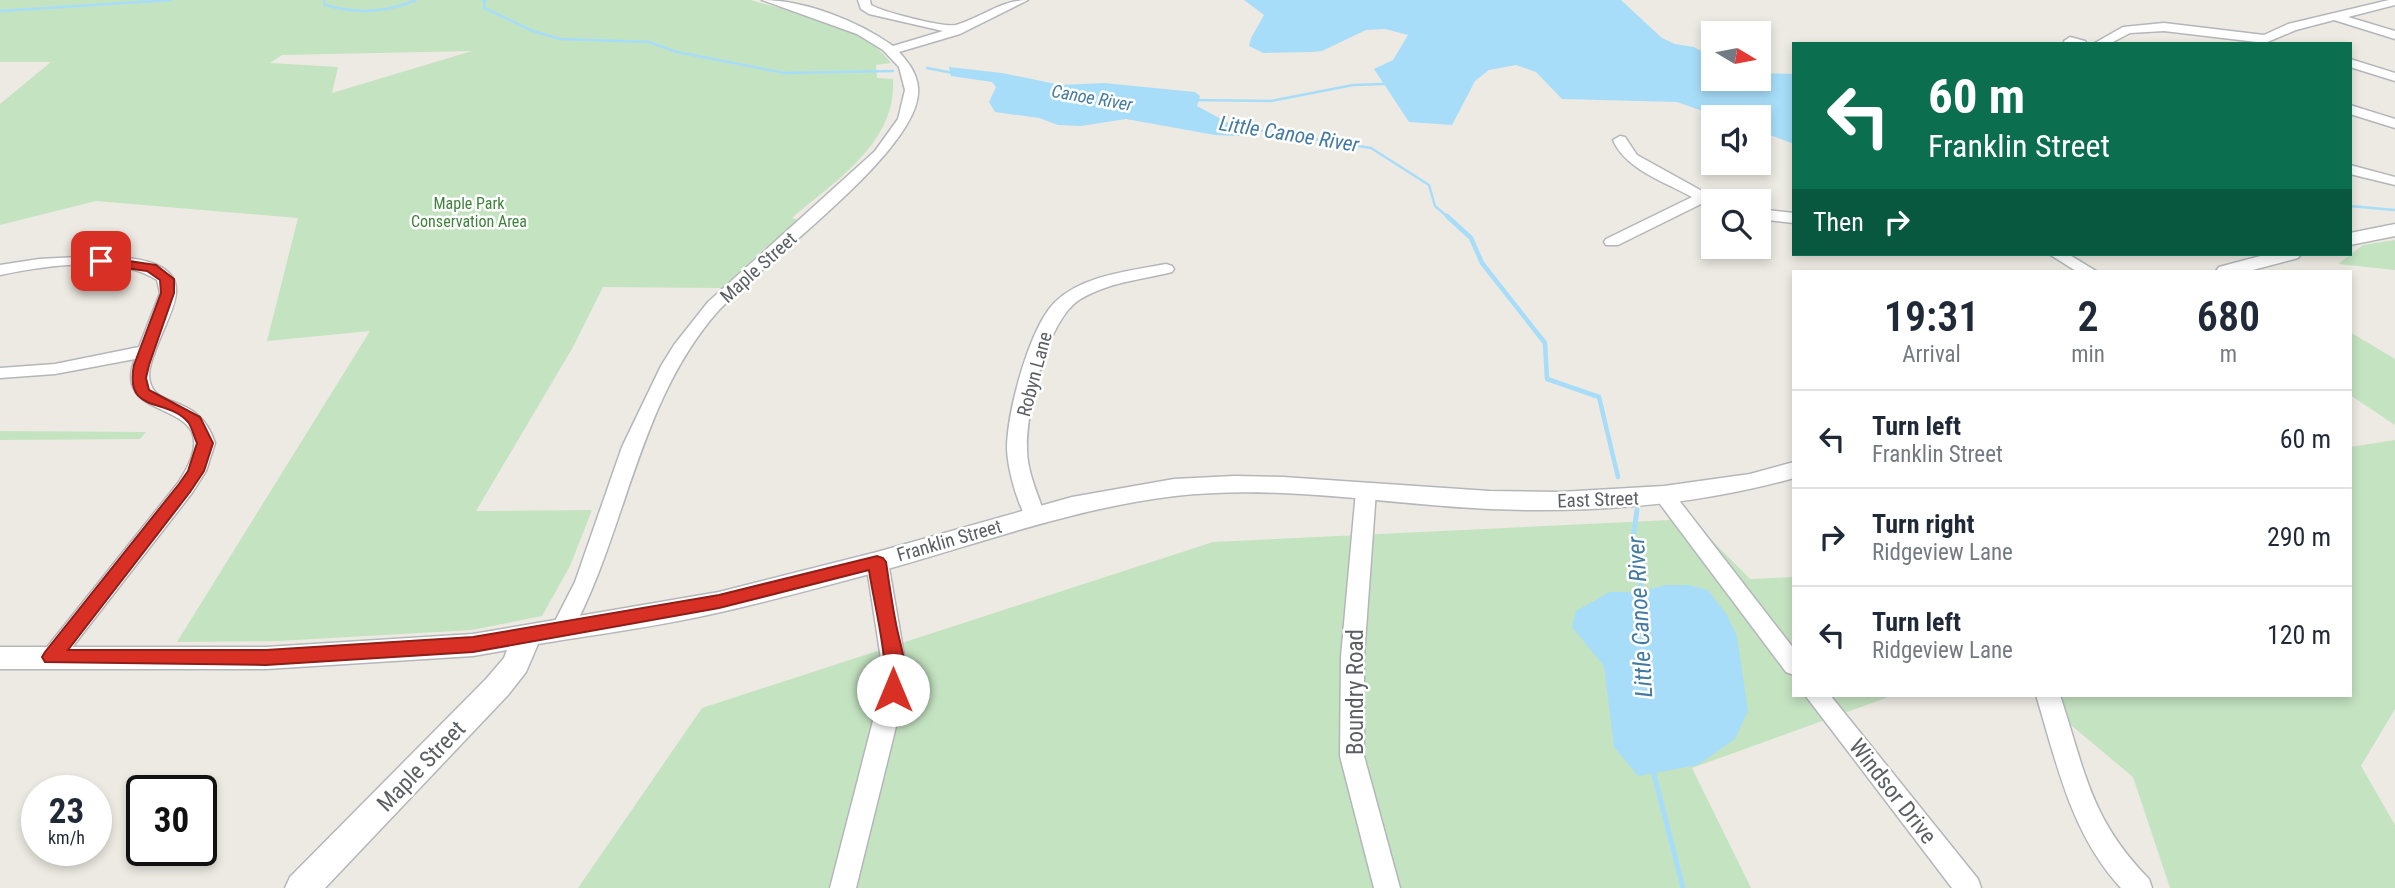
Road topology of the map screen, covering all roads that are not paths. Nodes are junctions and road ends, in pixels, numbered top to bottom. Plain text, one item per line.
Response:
1 (768, 0) edge
2 (864, 0) edge
3 (1022, 0) edge
4 (2395, 2) edge
5 (2335, 17) junction
6 (956, 31) junction
7 (2395, 35) edge
8 (2265, 39) junction
9 (2103, 42) edge
10 (2278, 42) edge
11 (890, 50) junction
12 (2352, 64) edge
13 (2395, 77) edge
14 (2352, 110) edge
15 (2395, 124) edge
16 (1620, 140) dead end
17 (2352, 170) edge
18 (2395, 181) edge
19 (1701, 197) edge
20 (1701, 203) edge
21 (1771, 215) edge
22 (1792, 218) edge
23 (2395, 230) edge
24 (2352, 239) edge
25 (1612, 242) dead end
26 (2061, 256) edge
27 (2283, 256) edge
28 (1167, 269) dead end
29 (0, 270) edge
30 (2086, 270) edge
31 (2230, 270) edge
32 (146, 351) junction
33 (0, 373) edge
34 (1792, 471) edge
35 (1366, 491) junction
36 (1400, 495) joint
37 (1664, 495) junction
38 (1035, 516) junction
39 (877, 562) junction
40 (561, 631) junction
41 (527, 636) junction
42 (52, 657) junction
43 (0, 658) edge
44 (1792, 663) edge
45 (1819, 697) edge
46 (2049, 697) edge
47 (302, 888) edge
48 (843, 888) edge
49 (1387, 888) edge
50 (1968, 888) edge
51 (2139, 888) edge

1 - 11 street, Maple Street
2 - 6 street
3 - 6 street
4 - 5 street
5 - 7 street
5 - 8 street
6 - 11 street
8 - 9 street
8 - 10 street
11 - 40 street, Maple Street
12 - 13 street
14 - 15 street
16 - 19 street
17 - 18 street
20 - 25 street
21 - 22 street
23 - 24 street
26 - 30 street
27 - 31 street
28 - 38 street, Robyn Lane
29 - 32 street
32 - 33 street
32 - 42 street
34 - 37 street, East Street
35 - 36 street, Franklin Street
35 - 38 street, Franklin Street
35 - 49 street, Boundry Road
36 - 37 street, East Street
37 - 44 street
38 - 39 street, Franklin Street
39 - 40 street, Franklin Street
39 - 48 street
40 - 41 street, Franklin Street
41 - 42 street, Franklin Street
41 - 47 street, Maple Street
42 - 43 street, Franklin Street
45 - 50 street, Windsor Drive
46 - 51 street

